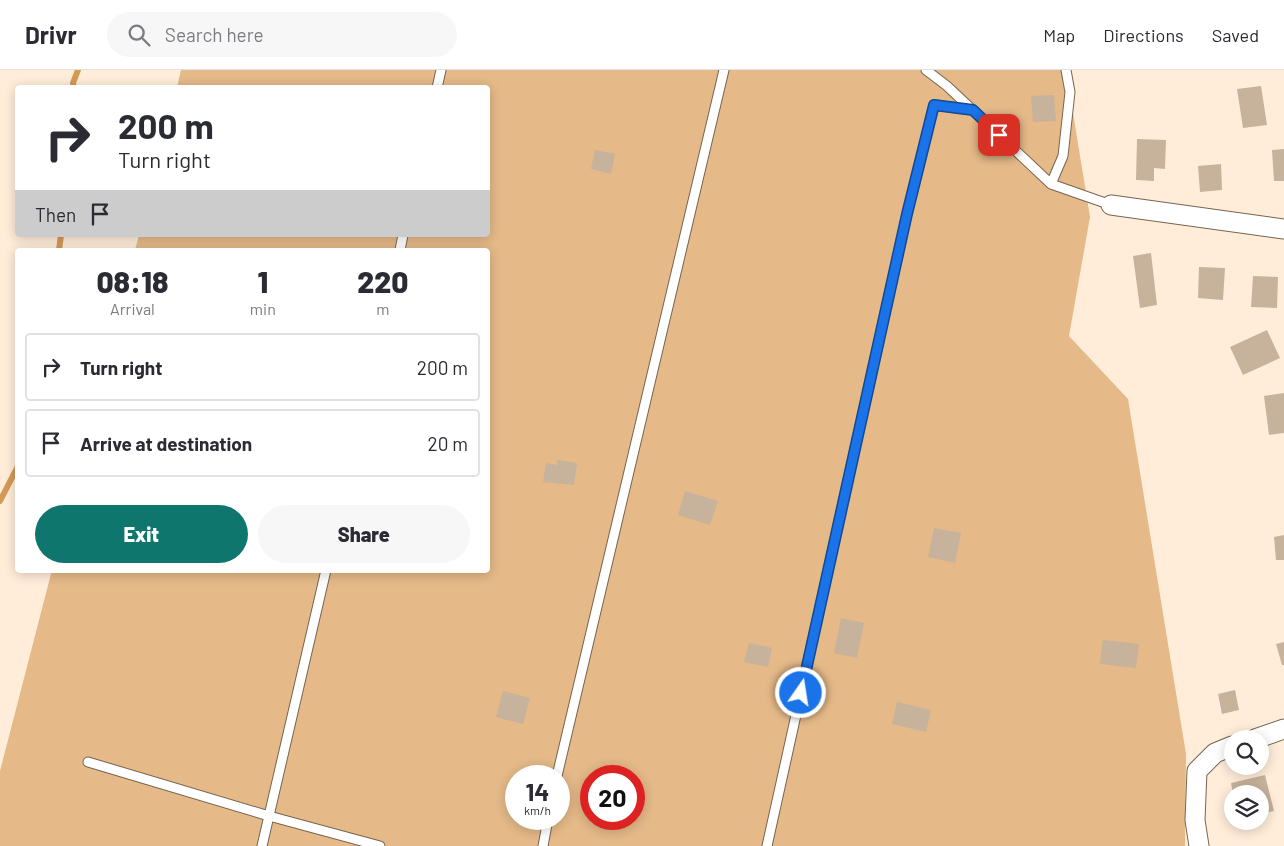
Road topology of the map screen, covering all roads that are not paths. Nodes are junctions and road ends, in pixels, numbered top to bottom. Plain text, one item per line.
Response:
1 (441, 70) edge
2 (724, 70) edge
3 (926, 70) edge
4 (1066, 70) edge
5 (438, 85) edge
6 (973, 110) junction
7 (1051, 184) junction
8 (1111, 205) joint
9 (1284, 229) edge
10 (325, 573) edge
11 (1284, 729) edge
12 (1269, 734) edge
13 (1224, 749) edge
14 (88, 762) dead end
15 (560, 765) edge
16 (269, 816) junction
17 (546, 830) edge
18 (262, 846) edge
19 (380, 846) edge
20 (543, 846) edge
21 (767, 846) edge
22 (1199, 846) edge

1 - 5 lane
2 - 15 lane
3 - 6 lane
4 - 7 lane
6 - 7 lane
6 - 21 lane
7 - 8 lane
8 - 9 street
10 - 16 lane
11 - 12 street
13 - 22 street
14 - 16 lane
16 - 18 lane
16 - 19 lane
17 - 20 lane

